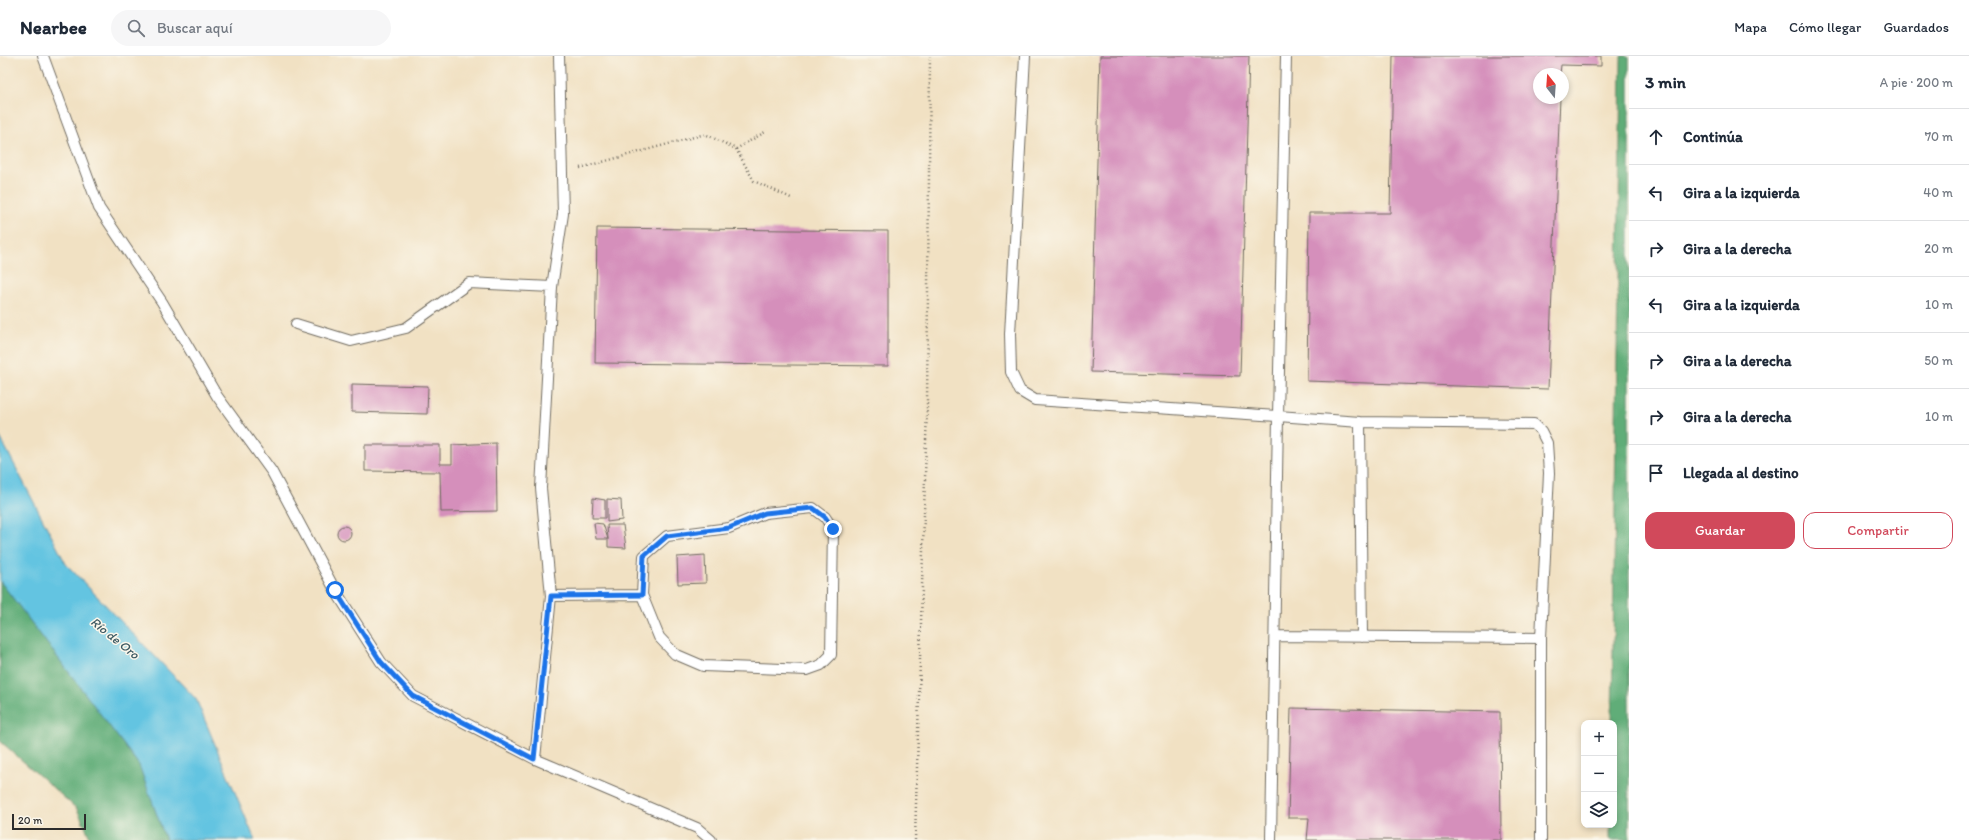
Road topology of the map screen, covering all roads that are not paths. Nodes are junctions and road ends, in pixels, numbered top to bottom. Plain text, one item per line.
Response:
1 (43, 56) edge
2 (559, 56) edge
3 (1025, 56) edge
4 (1286, 56) edge
5 (552, 287) junction
6 (296, 324) dead end
7 (1278, 416) junction
8 (1360, 422) junction
9 (642, 595) junction
10 (551, 596) junction
11 (1275, 636) junction
12 (1362, 637) junction
13 (1541, 638) junction
14 (534, 759) junction
15 (711, 840) edge
16 (1272, 840) edge
17 (1541, 840) edge

1 - 14 lane
2 - 5 lane
3 - 7 lane
4 - 7 lane
5 - 6 lane
5 - 10 lane
7 - 8 lane
7 - 11 lane
8 - 12 lane
8 - 13 lane
9 - 9 lane
9 - 10 lane
10 - 14 lane
11 - 12 lane
11 - 16 lane
12 - 13 lane
13 - 17 lane
14 - 15 lane

